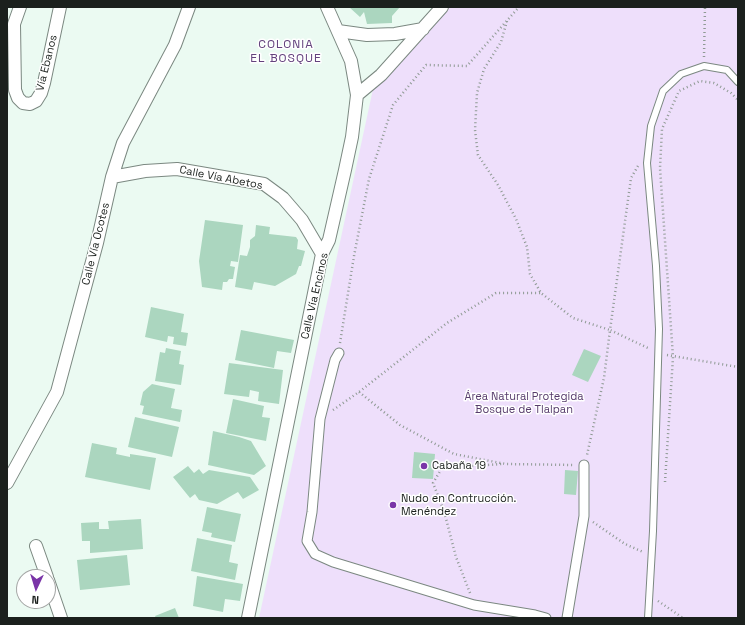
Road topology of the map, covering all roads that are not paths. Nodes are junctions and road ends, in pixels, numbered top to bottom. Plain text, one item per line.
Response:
1 (20, 7) edge
2 (60, 7) edge
3 (189, 7) edge
4 (327, 7) edge
5 (442, 7) edge
6 (424, 28) junction
7 (338, 31) junction
8 (738, 82) edge
9 (357, 95) junction
10 (112, 177) junction
11 (322, 254) junction
12 (338, 353) road end
13 (584, 465) road end
14 (7, 484) edge
15 (36, 546) dead end
16 (44, 569) edge
17 (56, 602) edge
18 (62, 618) edge
19 (248, 618) edge
20 (546, 618) edge
21 (567, 618) edge
22 (648, 618) edge

1 - 2 street, Vía Ebanos
3 - 10 street, Calle Vía Ocotes
4 - 7 street, Calle Vía Encinos
5 - 6 street
6 - 7 street
6 - 9 street
7 - 9 street, Calle Vía Encinos
8 - 22 lane
9 - 11 street, Calle Vía Encinos
10 - 11 street, Calle Vía Abetos
10 - 14 street, Calle Vía Ocotes
11 - 19 street, Calle Vía Encinos
12 - 20 street
13 - 21 street
15 - 16 street
17 - 18 street

